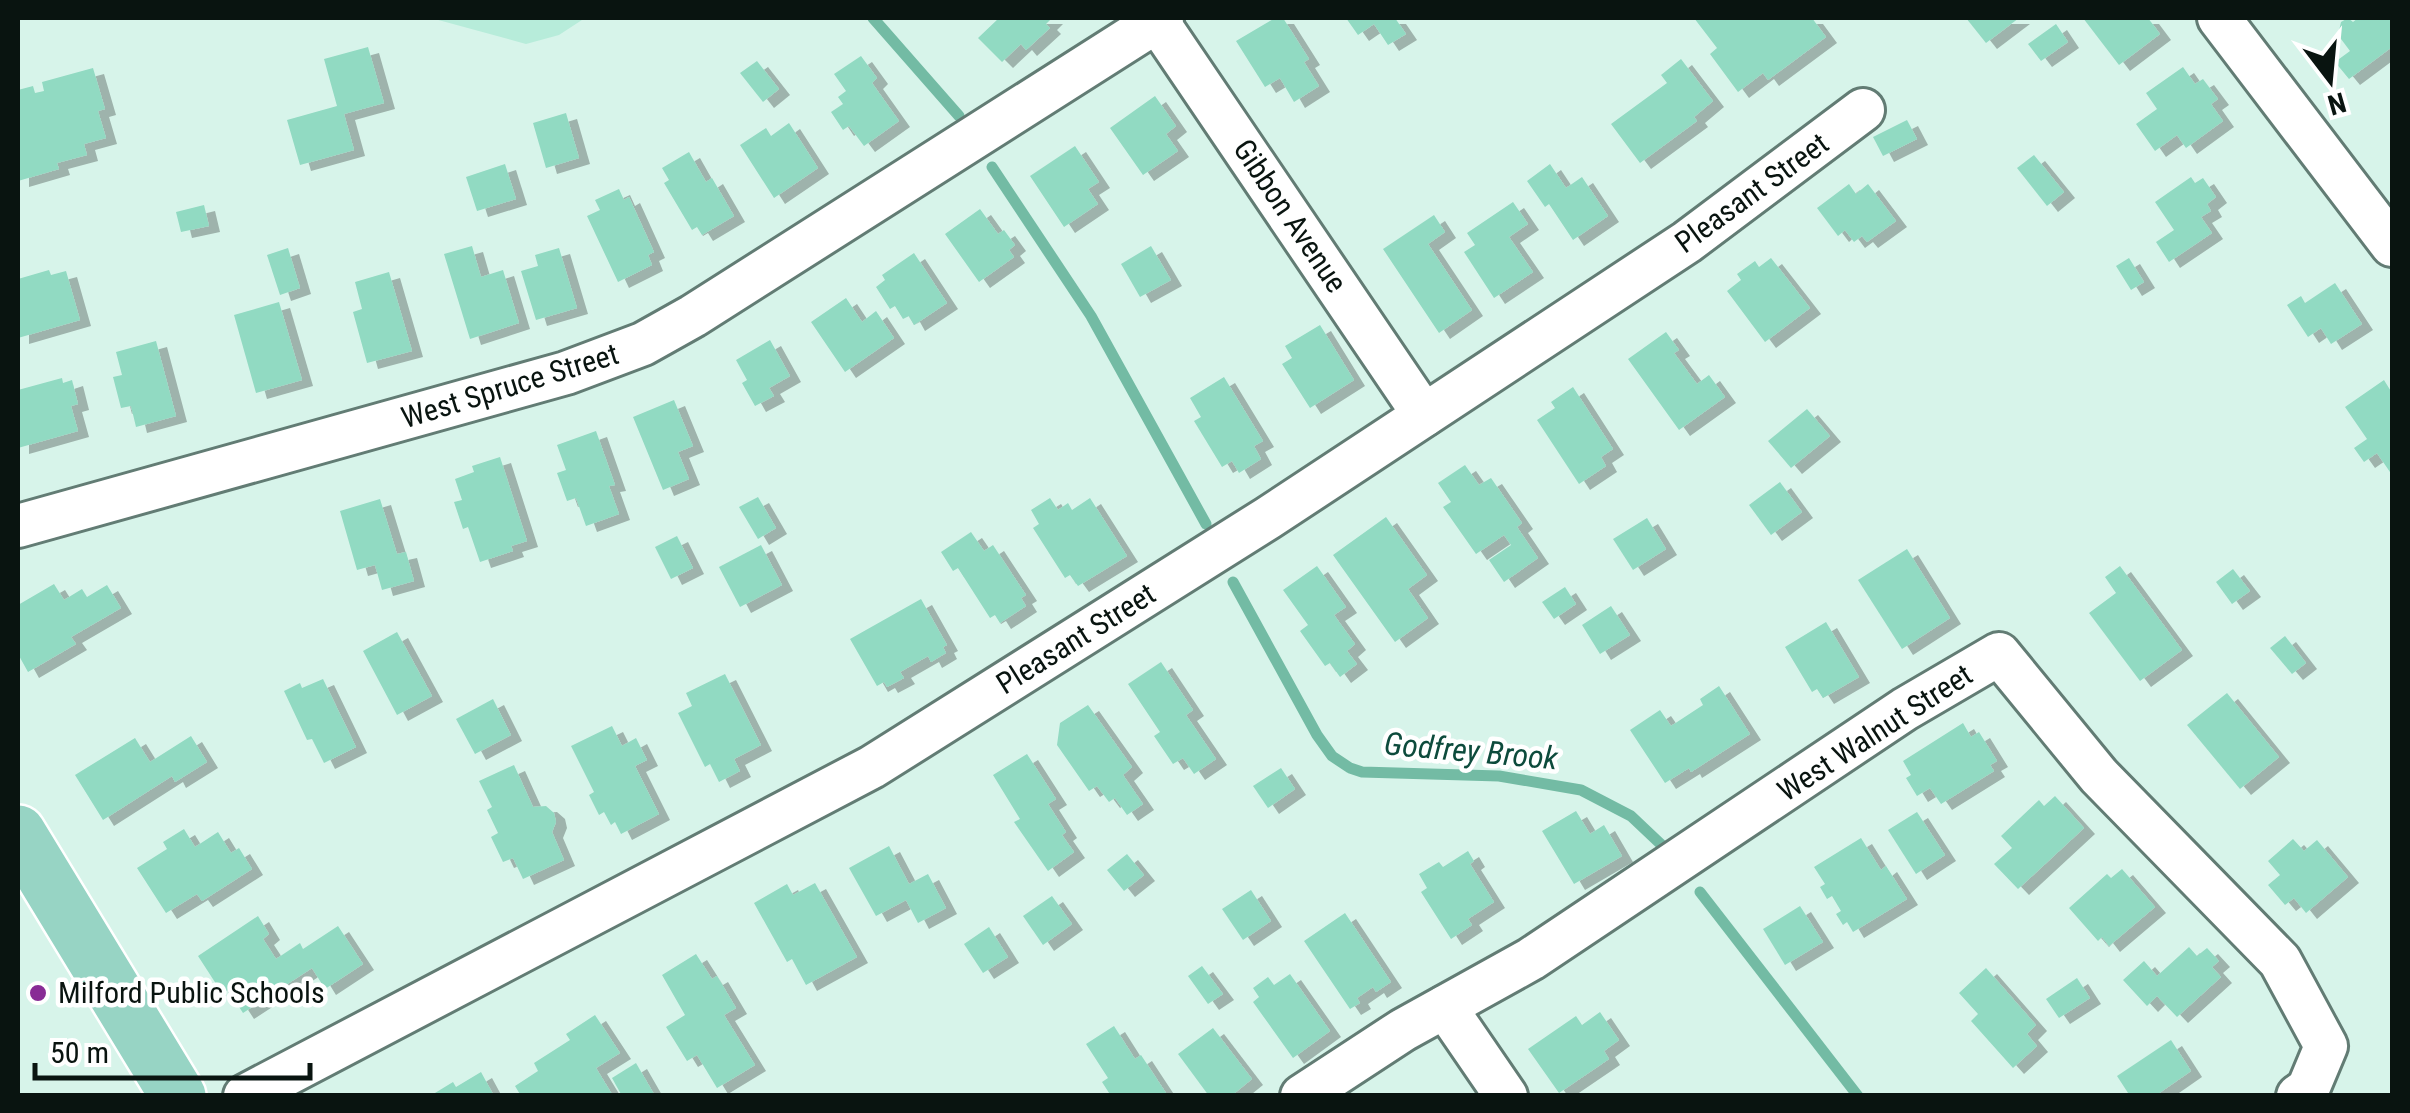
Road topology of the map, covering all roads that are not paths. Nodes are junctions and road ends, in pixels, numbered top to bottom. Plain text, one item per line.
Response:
1 (1158, 18) edge
2 (2219, 18) edge
3 (1863, 110) dead end
4 (2392, 244) edge
5 (1424, 415) junction
6 (18, 526) edge
7 (18, 833) edge
8 (1445, 1007) junction
9 (2308, 1079) edge
10 (178, 1096) edge
11 (245, 1096) edge
12 (1302, 1096) edge
13 (1506, 1096) edge

1 - 5 street, Gibbon Avenue
1 - 6 street, West Spruce Street
2 - 4 street
3 - 5 street, Pleasant Street
5 - 11 street, Pleasant Street
7 - 10 main road
8 - 9 street, West Walnut Street
8 - 12 street, West Walnut Street
8 - 13 street

